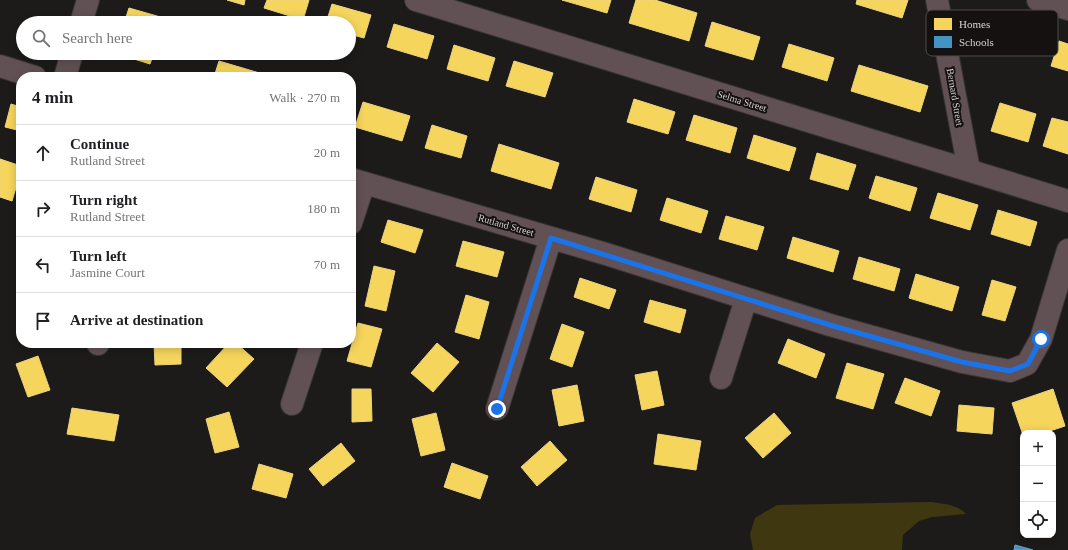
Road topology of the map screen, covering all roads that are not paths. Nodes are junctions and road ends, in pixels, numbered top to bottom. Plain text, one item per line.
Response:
1 (88, 0) edge
2 (416, 0) edge
3 (937, 0) edge
4 (1038, 0) edge
5 (1068, 9) edge
6 (939, 10) edge
7 (83, 16) edge
8 (948, 56) edge
9 (70, 60) edge
10 (0, 66) edge
11 (19, 72) edge
12 (66, 72) edge
13 (969, 170) junction
14 (358, 181) edge
15 (356, 193) edge
16 (1068, 201) edge
17 (551, 238) junction
18 (1068, 250) edge
19 (746, 299) junction
20 (310, 348) edge
21 (721, 378) dead end
22 (292, 404) dead end
23 (497, 409) dead end

1 - 7 street
2 - 13 street, Selma Street
3 - 6 street, Bernard Street
4 - 5 street
8 - 13 street, Bernard Street
9 - 12 street
10 - 11 street
13 - 16 street, Selma Street
14 - 15 street
14 - 17 street, Rutland Street
17 - 19 street, Rutland Street
17 - 23 street
18 - 19 street, Rutland Street
19 - 21 street
20 - 22 street

